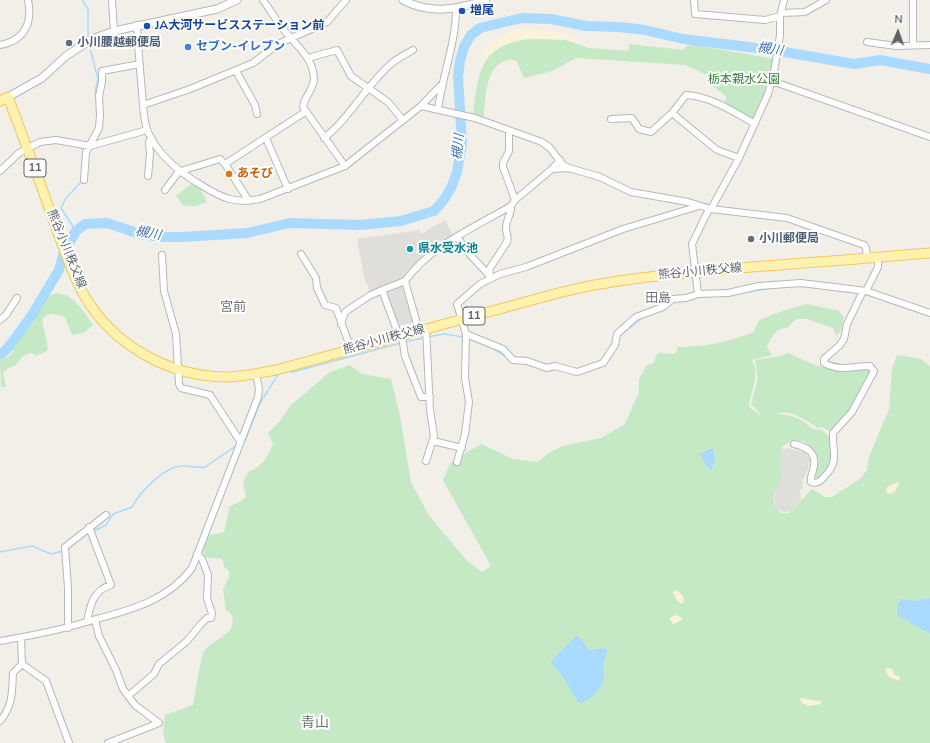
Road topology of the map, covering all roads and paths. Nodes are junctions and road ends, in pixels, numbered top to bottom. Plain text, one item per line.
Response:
1 (28, 0) edge
2 (112, 0) edge
3 (237, 0) edge
4 (263, 0) edge
5 (346, 0) edge
6 (403, 0) edge
7 (486, 0) edge
8 (694, 0) edge
9 (784, 0) edge
10 (826, 0) edge
11 (914, 0) edge
12 (456, 9) junction
13 (781, 14) junction
14 (137, 25) junction
15 (114, 30) junction
16 (290, 37) junction
17 (867, 42) dead end
18 (0, 45) edge
19 (912, 45) junction
20 (930, 45) edge
21 (413, 50) dead end
22 (308, 58) junction
23 (140, 64) junction
24 (236, 71) junction
25 (772, 81) junction
26 (440, 86) junction
27 (368, 87) junction
28 (4, 99) edge
29 (143, 105) junction
30 (421, 106) junction
31 (438, 110) junction
32 (305, 112) junction
33 (672, 113) junction
34 (257, 114) dead end
35 (402, 119) junction
36 (611, 119) dead end
37 (754, 124) junction
38 (147, 130) junction
39 (509, 131) junction
40 (930, 137) edge
41 (266, 138) junction
42 (324, 138) junction
43 (152, 139) junction
44 (90, 146) junction
45 (27, 148) junction
46 (739, 158) junction
47 (560, 160) junction
48 (226, 164) junction
49 (345, 166) junction
50 (569, 168) junction
51 (552, 169) junction
52 (0, 171) edge
53 (181, 171) junction
54 (148, 176) dead end
55 (84, 180) dead end
56 (288, 189) junction
57 (164, 190) dead end
58 (515, 200) junction
59 (249, 201) junction
60 (511, 206) junction
61 (699, 206) junction
62 (710, 209) junction
63 (457, 237) junction
64 (930, 253) edge
65 (302, 254) dead end
66 (162, 255) dead end
67 (878, 257) junction
68 (867, 258) junction
69 (694, 272) junction
70 (489, 277) junction
71 (405, 281) junction
72 (382, 290) junction
73 (865, 291) junction
74 (698, 294) junction
75 (17, 298) dead end
76 (930, 313) edge
77 (462, 319) junction
78 (0, 320) edge
79 (341, 324) junction
80 (422, 330) junction
81 (466, 334) junction
82 (400, 337) junction
83 (351, 349) junction
84 (177, 369) junction
85 (256, 374) junction
86 (430, 397) junction
87 (240, 441) junction
88 (433, 441) junction
89 (794, 444) dead end
90 (462, 448) junction
91 (426, 461) dead end
92 (457, 462) dead end
93 (106, 515) dead end
94 (89, 527) junction
95 (197, 554) junction
96 (95, 620) junction
97 (87, 622) junction
98 (68, 628) junction
99 (21, 638) junction
100 (0, 641) edge
101 (22, 664) junction
102 (128, 696) junction
103 (0, 721) edge
104 (69, 743) edge
105 (108, 743) edge

1 - 18 street
2 - 15 street
3 - 14 street
4 - 16 street
5 - 16 street
6 - 12 street
7 - 12 street
8 - 13 street
9 - 13 street
10 - 13 street
11 - 19 street
12 - 26 street
13 - 25 street
14 - 15 street
14 - 23 street
15 - 28 street
16 - 22 street
16 - 24 street
17 - 19 street
19 - 20 street
21 - 27 street
22 - 27 street
22 - 32 street
23 - 29 street
23 - 44 street
24 - 29 street
24 - 34 street
25 - 37 street
25 - 40 street
26 - 30 street
26 - 31 street
27 - 35 street
27 - 42 street
28 - 45 main road, 熊谷小川秩父線 / 11
29 - 38 street
30 - 31 street
30 - 35 street
31 - 39 street
32 - 41 street
32 - 42 street
33 - 36 street
33 - 37 street
33 - 46 street
35 - 49 street
37 - 46 street
38 - 43 street
38 - 44 street
39 - 47 street
39 - 58 street
41 - 48 street
41 - 56 street
42 - 49 street
43 - 53 street
43 - 54 street
44 - 45 street
44 - 55 street
45 - 52 street
45 - 84 main road, 熊谷小川秩父線 / 11
46 - 62 street
47 - 50 street
47 - 51 street
48 - 53 street
48 - 59 street
49 - 56 street
50 - 51 street
50 - 61 street
51 - 58 street
53 - 57 street
53 - 59 street
56 - 59 street
58 - 60 street
60 - 63 street
60 - 70 street
61 - 62 street
61 - 70 street
62 - 68 street
62 - 69 street
63 - 70 street
63 - 71 street
64 - 67 main road, 熊谷小川秩父線 / 11
65 - 79 street
66 - 84 street
67 - 68 main road, 熊谷小川秩父線 / 11
67 - 73 street
68 - 69 main road, 熊谷小川秩父線 / 11
69 - 74 street
69 - 77 main road, 熊谷小川秩父線 / 11
70 - 77 street
71 - 72 street
71 - 80 street
72 - 79 street
72 - 82 street
73 - 74 street
73 - 76 street
73 - 89 street
74 - 81 street
75 - 78 street
77 - 80 main road, 熊谷小川秩父線 / 11
77 - 81 street
79 - 83 street
80 - 82 main road, 熊谷小川秩父線 / 11
80 - 86 street
81 - 90 street
82 - 83 main road, 熊谷小川秩父線 / 11
82 - 86 street
83 - 85 main road, 熊谷小川秩父線 / 11
84 - 85 main road, 熊谷小川秩父線 / 11
84 - 87 street
85 - 87 street
86 - 88 street
87 - 95 street
88 - 90 street
88 - 91 street
90 - 92 street
93 - 94 street
94 - 97 street
94 - 98 street
95 - 96 street
95 - 102 street
96 - 97 street
96 - 102 street
97 - 98 street
98 - 99 street
99 - 100 street
99 - 101 street
101 - 103 street
101 - 104 street
102 - 105 street

